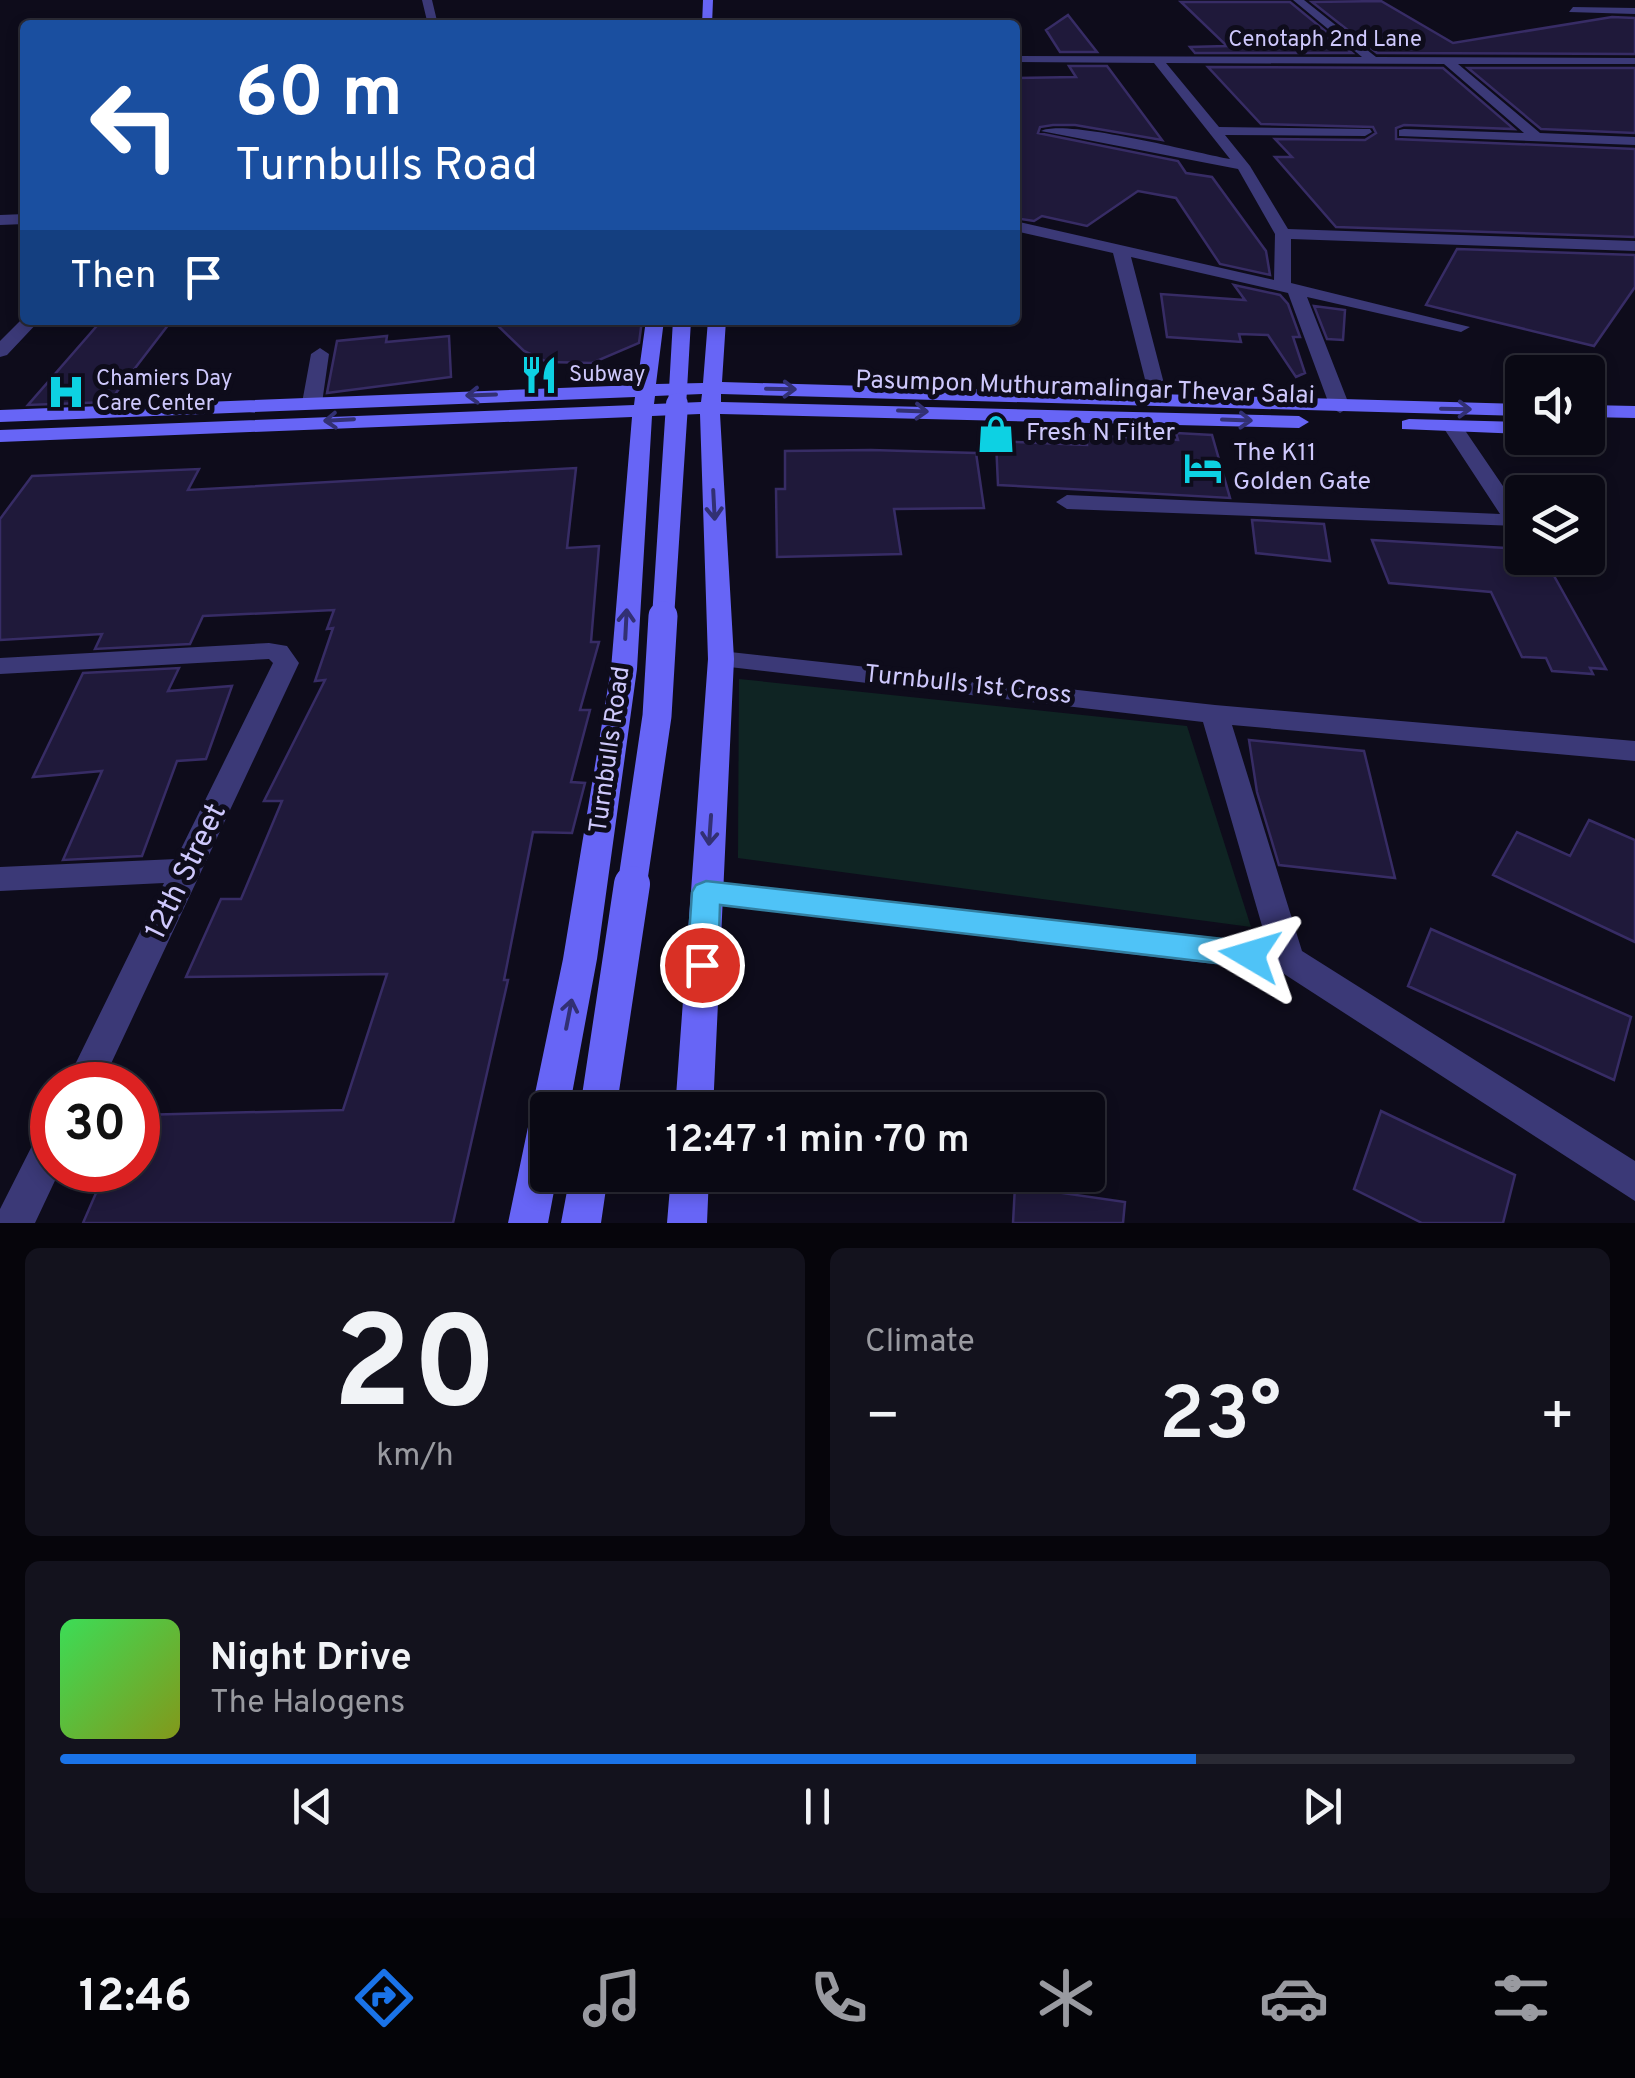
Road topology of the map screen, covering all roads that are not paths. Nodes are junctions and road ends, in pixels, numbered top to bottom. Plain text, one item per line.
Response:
1 (1298, 0) edge
2 (1574, 10) dead end
3 (1635, 11) edge
4 (1020, 59) edge
5 (1158, 60) junction
6 (1373, 60) junction
7 (1448, 61) junction
8 (1635, 61) edge
9 (1048, 130) dead end
10 (1218, 131) junction
11 (1365, 132) dead end
12 (1404, 133) dead end
13 (1536, 138) junction
14 (1635, 140) edge
15 (1243, 166) junction
16 (1020, 227) edge
17 (1283, 234) junction
18 (1635, 246) edge
19 (1121, 251) junction
20 (1289, 290) junction
21 (25, 325) edge
22 (654, 325) edge
23 (682, 325) edge
24 (717, 325) edge
25 (1461, 327) dead end
26 (0, 351) edge
27 (320, 354) dead end
28 (711, 398) junction
29 (647, 399) junction
30 (1158, 399) junction
31 (312, 403) junction
32 (1340, 407) junction
33 (1505, 410) edge
34 (1605, 411) edge
35 (1635, 412) edge
36 (0, 416) edge
37 (1453, 426) junction
38 (1505, 428) edge
39 (1605, 428) edge
40 (1635, 428) edge
41 (0, 436) edge
42 (1067, 502) dead end
43 (721, 659) junction
44 (0, 666) edge
45 (1215, 714) junction
46 (1635, 751) edge
47 (189, 870) junction
48 (0, 880) edge
49 (706, 892) junction
50 (1288, 959) junction
51 (93, 1062) edge
52 (554, 1092) edge
53 (601, 1092) edge
54 (695, 1092) edge
55 (1635, 1183) edge
56 (30, 1191) edge
57 (534, 1192) edge
58 (587, 1192) edge
59 (689, 1192) edge
60 (14, 1223) edge
61 (528, 1223) edge
62 (582, 1223) edge
63 (688, 1223) edge

1 - 6 street
2 - 3 street
4 - 5 street, Cenotaph 2nd Lane
5 - 6 street, Cenotaph 2nd Lane
5 - 10 street
6 - 7 street, Cenotaph 2nd Lane
7 - 8 street, Cenotaph 2nd Lane
7 - 13 street
9 - 15 street
10 - 11 street
10 - 15 street
12 - 13 street
13 - 14 street
15 - 17 street
16 - 19 street
17 - 18 street
17 - 20 street
19 - 20 street
19 - 30 street
20 - 25 street
20 - 32 street
21 - 26 street
22 - 29 main road, Turnbulls Road
23 - 53 main road, bridge
24 - 28 main road
27 - 31 street
28 - 29 main road
28 - 29 main road, Pasumpon Muthuramalingar Thevar Salai
28 -> 30 main road, Pasumpon Muthuramalingar Thevar Salai
28 -> 37 main road, Pasumpon Muthuramalingar Thevar Salai
28 -> 43 main road
29 -> 31 main road
29 -> 41 main road
52 -> 29 main road, Turnbulls Road
30 - 32 main road, Pasumpon Muthuramalingar Thevar Salai
31 - 36 main road
32 -> 33 main road, Pasumpon Muthuramalingar Thevar Salai
34 - 35 main road
37 - 38 main road, Pasumpon Muthuramalingar Thevar Salai
37 - 42 street
39 - 40 main road
43 - 45 street, Turnbulls 1st Cross
43 -> 49 main road
44 - 47 street, 12th Street
45 - 46 street, Turnbulls 1st Cross
45 - 50 street
47 - 48 street
47 - 51 street, 12th Street
49 - 50 street
49 - 54 main road
50 - 55 street
56 - 60 street
57 - 61 main road
58 - 62 main road
59 - 63 main road

